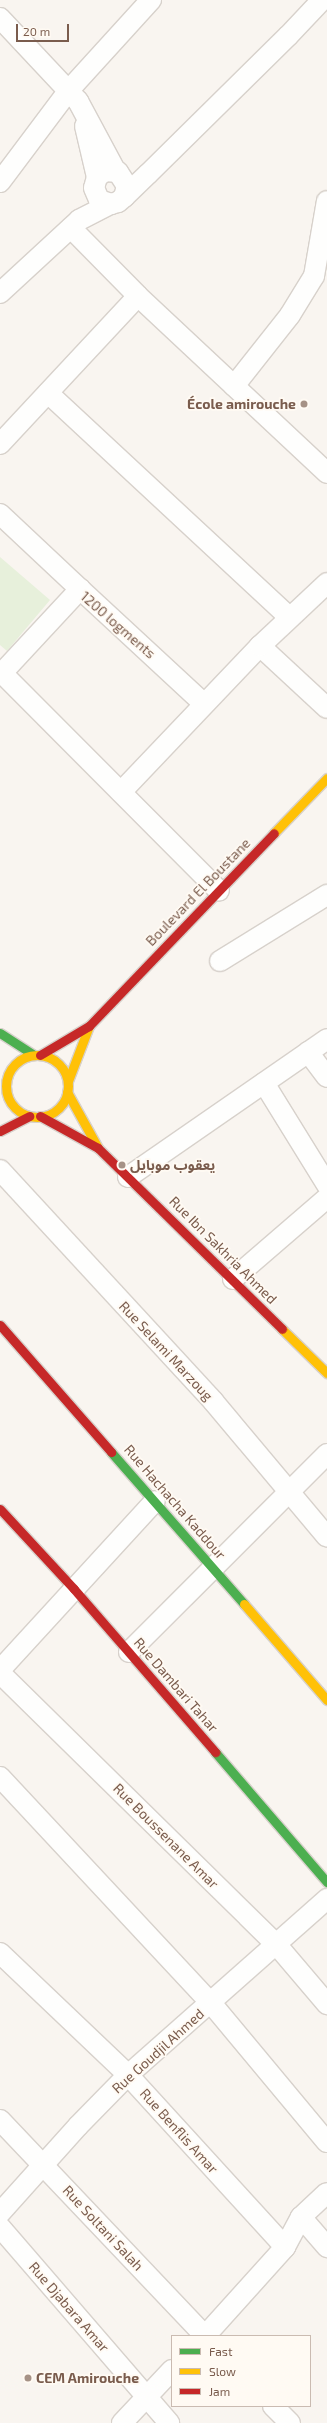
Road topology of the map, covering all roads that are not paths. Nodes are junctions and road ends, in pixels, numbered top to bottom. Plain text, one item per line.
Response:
1 (151, 0) edge
2 (322, 0) edge
3 (0, 18) edge
4 (74, 95) junction
5 (117, 171) junction
6 (148, 174) junction
7 (0, 182) edge
8 (95, 183) junction
9 (117, 200) junction
10 (327, 201) edge
11 (75, 224) junction
12 (0, 293) edge
13 (138, 296) junction
14 (234, 386) junction
15 (48, 393) junction
16 (0, 444) edge
17 (327, 473) edge
18 (0, 514) edge
19 (327, 583) edge
20 (80, 589) junction
21 (290, 618) junction
22 (260, 646) junction
23 (1, 672) edge
24 (204, 704) junction
25 (327, 708) edge
26 (327, 778) edge
27 (121, 792) junction
28 (219, 891) junction
29 (327, 895) edge
30 (220, 961) dead end
31 (88, 1026) junction
32 (0, 1033) edge
33 (327, 1039) edge
34 (308, 1052) junction
35 (37, 1055) junction
36 (0, 1069) edge
37 (327, 1076) edge
38 (7, 1080) junction
39 (68, 1081) junction
40 (264, 1083) junction
41 (7, 1091) junction
42 (67, 1092) junction
43 (0, 1103) edge
44 (29, 1116) junction
45 (40, 1116) junction
46 (0, 1131) edge
47 (98, 1148) junction
48 (0, 1170) edge
49 (128, 1177) junction
50 (327, 1185) edge
51 (327, 1198) edge
52 (233, 1279) junction
53 (0, 1325) edge
54 (327, 1374) edge
55 (327, 1454) edge
56 (289, 1492) junction
57 (155, 1501) junction
58 (0, 1509) edge
59 (327, 1536) edge
60 (214, 1567) junction
61 (74, 1589) junction
62 (129, 1652) junction
63 (0, 1671) edge
64 (327, 1700) edge
65 (0, 1777) edge
66 (327, 1882) edge
67 (327, 1899) edge
68 (276, 1944) junction
69 (0, 1953) edge
70 (211, 2003) junction
71 (327, 2004) edge
72 (128, 2076) junction
73 (0, 2120) edge
74 (327, 2142) edge
75 (43, 2164) junction
76 (327, 2193) edge
77 (0, 2213) edge
78 (300, 2217) junction
79 (0, 2227) edge
80 (285, 2247) junction
81 (327, 2247) edge
82 (204, 2335) edge
83 (206, 2335) edge
84 (171, 2371) edge
85 (146, 2396) junction
86 (274, 2407) edge
87 (122, 2423) edge
88 (169, 2423) edge
89 (290, 2423) edge

1 - 4 street
2 - 6 street
3 - 4 street
4 - 5 street
4 - 7 street
4 - 8 street
5 - 6 street
5 - 8 street
5 - 9 street
6 - 9 street
8 - 9 street
8 - 11 street
9 - 11 street
10 - 14 street
11 - 12 street
11 - 13 street
13 - 14 street
13 - 15 street
14 - 17 street
15 - 16 street
15 - 21 street
18 - 20 street
19 - 21 street
20 - 23 street, 1200 logments
20 - 24 street, 1200 logments
21 - 22 street
22 - 24 street
22 - 25 street
23 - 27 street
24 - 27 street
26 - 28 main road, Boulevard El Boustane
27 - 28 street
28 - 31 main road, Boulevard El Boustane
29 - 30 street
31 - 35 main road
31 - 39 main road
32 - 35 main road
33 - 34 street
34 - 37 street
34 - 40 street
35 - 38 main road
35 - 39 main road
36 - 38 main road
38 - 41 main road
39 - 42 main road
40 - 49 street
40 - 50 street
41 - 43 main road
41 - 44 main road
42 - 45 main road
42 - 47 main road
44 - 45 main road
44 - 46 main road
45 - 47 main road
47 - 49 main road, Rue Ibn Sakhria Ahmed
48 - 56 street, Rue Selami Marzoug
49 - 52 main road, Rue Ibn Sakhria Ahmed
51 - 52 street
52 - 54 main road, Rue Ibn Sakhria Ahmed
53 - 57 main road, Rue Hachacha Kaddour
55 - 56 street
56 - 59 street, Rue Selami Marzoug
56 - 60 street
57 - 60 main road, Rue Hachacha Kaddour
57 - 61 street
58 - 61 main road, Rue Dambari Tahar
60 - 62 street
60 - 64 main road, Rue Hachacha Kaddour
61 - 62 main road, Rue Dambari Tahar
61 - 63 street
62 - 66 main road, Rue Dambari Tahar
63 - 68 street, Rue Boussenane Amar
65 - 70 street
67 - 68 street, Rue Goudjil Ahmed
68 - 70 street, Rue Goudjil Ahmed
68 - 71 street, Rue Boussenane Amar
69 - 72 street, Rue Benflis Amar
70 - 72 street, Rue Goudjil Ahmed
70 - 74 street
72 - 75 street, Rue Goudjil Ahmed
72 - 80 street, Rue Benflis Amar
73 - 75 street, Rue Soltani Salah
75 - 77 street, Rue Goudjil Ahmed
75 - 82 street, Rue Soltani Salah
76 - 78 street
78 - 80 street
78 - 81 street
79 - 85 street, Rue Djabara Amar
80 - 83 street
84 - 85 street
85 - 87 street
85 - 88 street, Rue Djabara Amar
86 - 89 street

